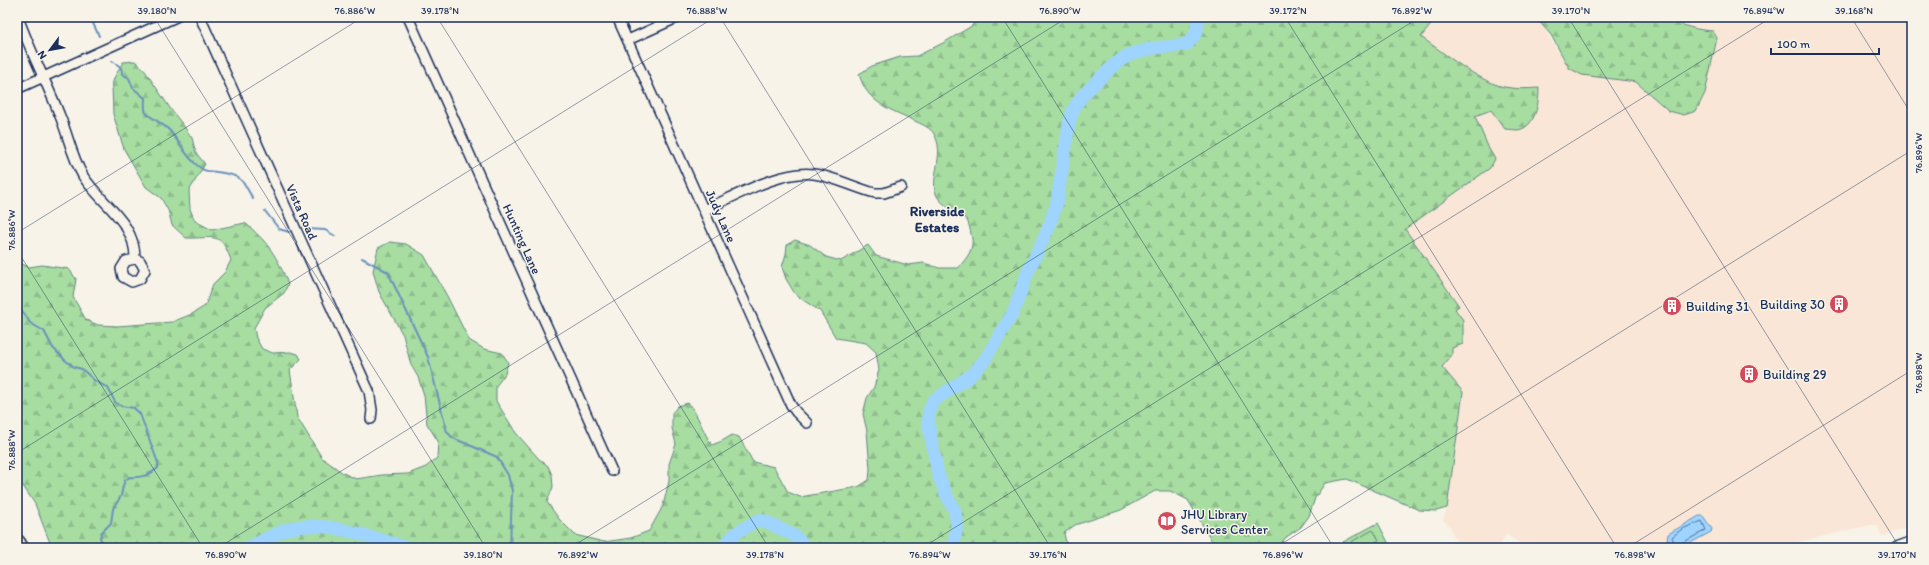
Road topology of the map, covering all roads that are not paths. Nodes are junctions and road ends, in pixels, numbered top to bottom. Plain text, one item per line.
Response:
1 (18, 17) edge
2 (176, 17) edge
3 (200, 17) edge
4 (408, 17) edge
5 (617, 17) edge
6 (679, 17) edge
7 (628, 40) junction
8 (44, 76) junction
9 (17, 89) edge
10 (901, 187) dead end
11 (704, 210) junction
12 (135, 259) dead end
13 (371, 419) dead end
14 (807, 422) dead end
15 (612, 471) dead end
16 (17, 543) edge
17 (1912, 543) edge
18 (20, 548) edge
19 (1898, 548) edge

1 - 8 street
2 - 8 street
3 - 13 street, Vista Road
4 - 15 street, Hunting Lane
5 - 7 street, Judy Lane
6 - 7 street
7 - 11 street, Judy Lane
8 - 9 street
8 - 12 street
10 - 11 street
11 - 14 street, Judy Lane
16 - 18 highway
17 - 19 main road

